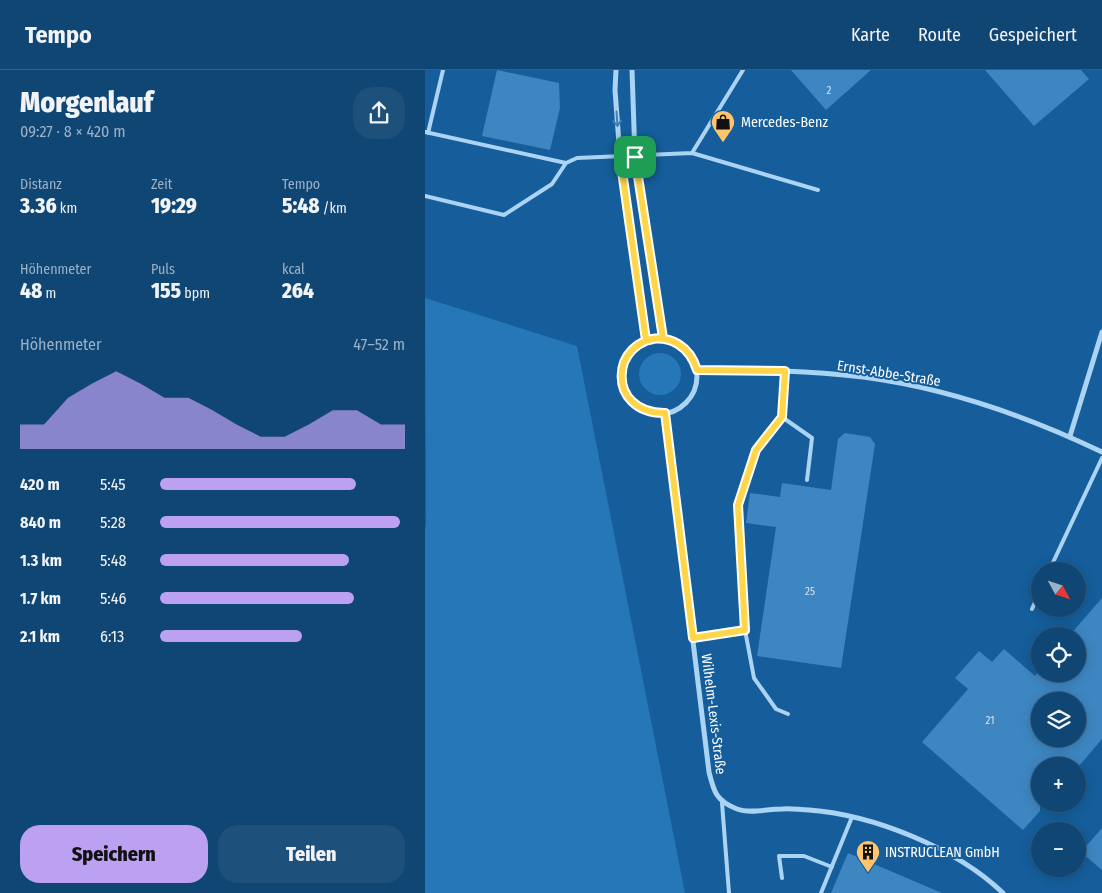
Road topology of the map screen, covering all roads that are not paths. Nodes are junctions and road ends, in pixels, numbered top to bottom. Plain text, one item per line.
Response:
1 (443, 70) edge
2 (616, 70) edge
3 (632, 70) edge
4 (743, 70) edge
5 (427, 133) edge
6 (692, 153) junction
7 (620, 157) junction
8 (635, 157) junction
9 (566, 163) junction
10 (818, 190) dead end
11 (425, 196) edge
12 (1102, 332) edge
13 (663, 338) junction
14 (646, 340) junction
15 (697, 370) junction
16 (785, 371) junction
17 (665, 413) junction
18 (782, 417) junction
19 (1070, 436) junction
20 (1102, 452) edge
21 (1102, 458) edge
22 (807, 480) dead end
23 (1053, 562) edge
24 (745, 630) junction
25 (693, 638) junction
26 (788, 714) dead end
27 (723, 802) junction
28 (852, 817) junction
29 (831, 866) junction
30 (782, 878) dead end
31 (729, 893) edge
32 (821, 893) edge
33 (1003, 893) edge

1 - 5 lane
2 -> 7 street
3 - 8 street
4 - 6 lane
5 - 9 lane
6 - 8 lane
6 - 10 lane
7 - 8 lane
7 - 9 lane
7 - 14 street
8 - 13 street
9 - 11 lane
12 - 19 street
13 - 14 street
13 - 15 street
14 - 17 street
15 - 16 street, Ernst-Abbe-Straße
15 - 17 street
16 - 18 lane
16 - 19 street, Ernst-Abbe-Straße
17 - 25 street, Wilhelm-Lexis-Straße
18 - 22 lane
18 - 24 lane
19 - 20 street, Ernst-Abbe-Straße
21 - 23 lane
24 - 25 lane
24 - 26 lane
25 - 27 street, Wilhelm-Lexis-Straße
27 - 28 street
27 - 31 lane
28 - 29 lane
28 - 33 street
29 - 30 lane
29 - 32 lane

